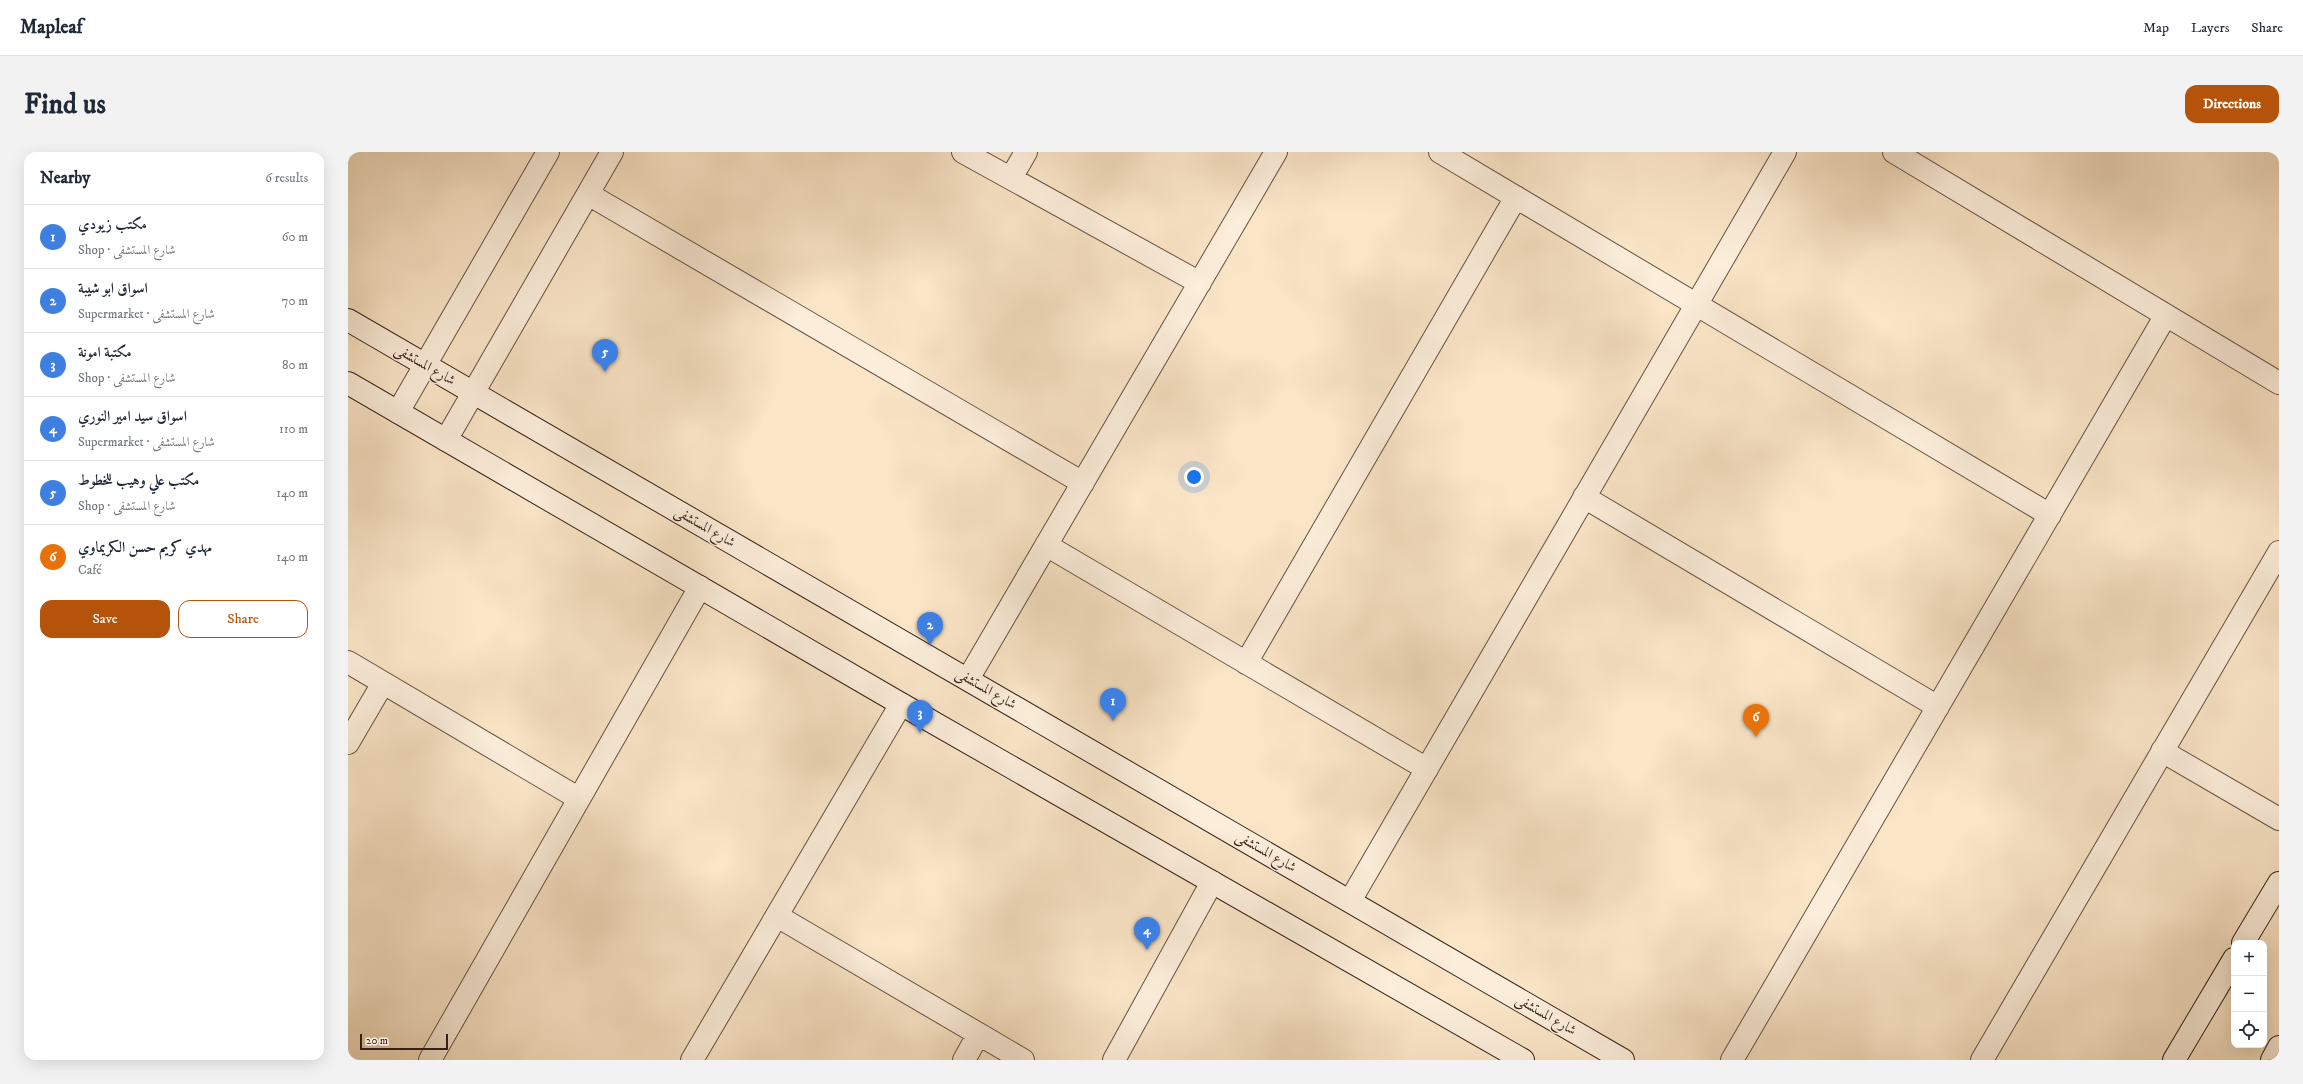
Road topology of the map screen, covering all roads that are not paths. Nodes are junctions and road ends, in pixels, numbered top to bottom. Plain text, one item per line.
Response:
1 (548, 152) edge
2 (612, 152) edge
3 (963, 152) edge
4 (1026, 152) edge
5 (1276, 152) edge
6 (1440, 152) edge
7 (1785, 152) edge
8 (1894, 152) edge
9 (1011, 178) junction
10 (588, 194) junction
11 (1516, 197) junction
12 (1200, 283) junction
13 (1697, 303) junction
14 (2166, 315) junction
15 (348, 320) edge
16 (425, 365) junction
17 (348, 383) edge
18 (2279, 383) edge
19 (473, 392) junction
20 (398, 412) junction
21 (446, 440) junction
22 (1083, 483) junction
23 (1584, 497) junction
24 (2050, 515) junction
25 (1046, 545) junction
26 (2279, 552) edge
27 (700, 587) junction
28 (348, 662) edge
29 (1246, 663) junction
30 (968, 678) junction
31 (383, 683) junction
32 (901, 704) junction
33 (1938, 707) junction
34 (348, 743) edge
35 (2162, 751) junction
36 (1427, 769) junction
37 (578, 798) junction
38 (2279, 819) edge
39 (1212, 882) junction
40 (2279, 883) edge
41 (1350, 901) junction
42 (777, 916) junction
43 (2245, 940) edge
44 (2231, 964) edge
45 (978, 1035) junction
46 (2279, 1047) edge
47 (430, 1060) edge
48 (692, 1060) edge
49 (964, 1060) edge
50 (1023, 1060) edge
51 (1114, 1060) edge
52 (1523, 1060) edge
53 (1623, 1060) edge
54 (1732, 1060) edge
55 (1982, 1060) edge
56 (2174, 1060) edge
57 (2272, 1060) edge

1 - 16 street
2 - 10 street
3 - 9 street
4 - 9 street
5 - 12 street
6 - 11 street
7 - 13 street
8 - 14 street
9 - 12 street
10 - 19 street
10 - 22 street
11 - 13 street
11 - 29 street
12 - 22 street
13 - 23 street
13 - 24 street
14 - 18 street
14 - 24 street
15 - 16 street, شارع المستشفى
16 - 19 street, شارع المستشفى
16 - 20 street
17 - 20 street
19 - 21 street
19 - 30 street, شارع المستشفى
20 - 21 street
21 - 27 street
22 - 25 street
23 - 33 street
23 - 36 street
24 - 33 street
25 - 29 street
25 - 30 street
26 - 35 street
27 - 32 street
27 - 37 street
28 - 31 street
29 - 36 street
30 - 41 street, شارع المستشفى
31 - 34 street
31 - 37 street
32 - 39 street
32 - 42 street
33 - 54 street
35 - 38 street
35 - 55 street
36 - 41 street
37 - 47 street
39 - 51 street
39 - 52 street
40 - 43 street
41 - 53 street, شارع المستشفى
42 - 45 street
42 - 48 street
44 - 56 street
45 - 49 street
45 - 50 street
46 - 57 street

